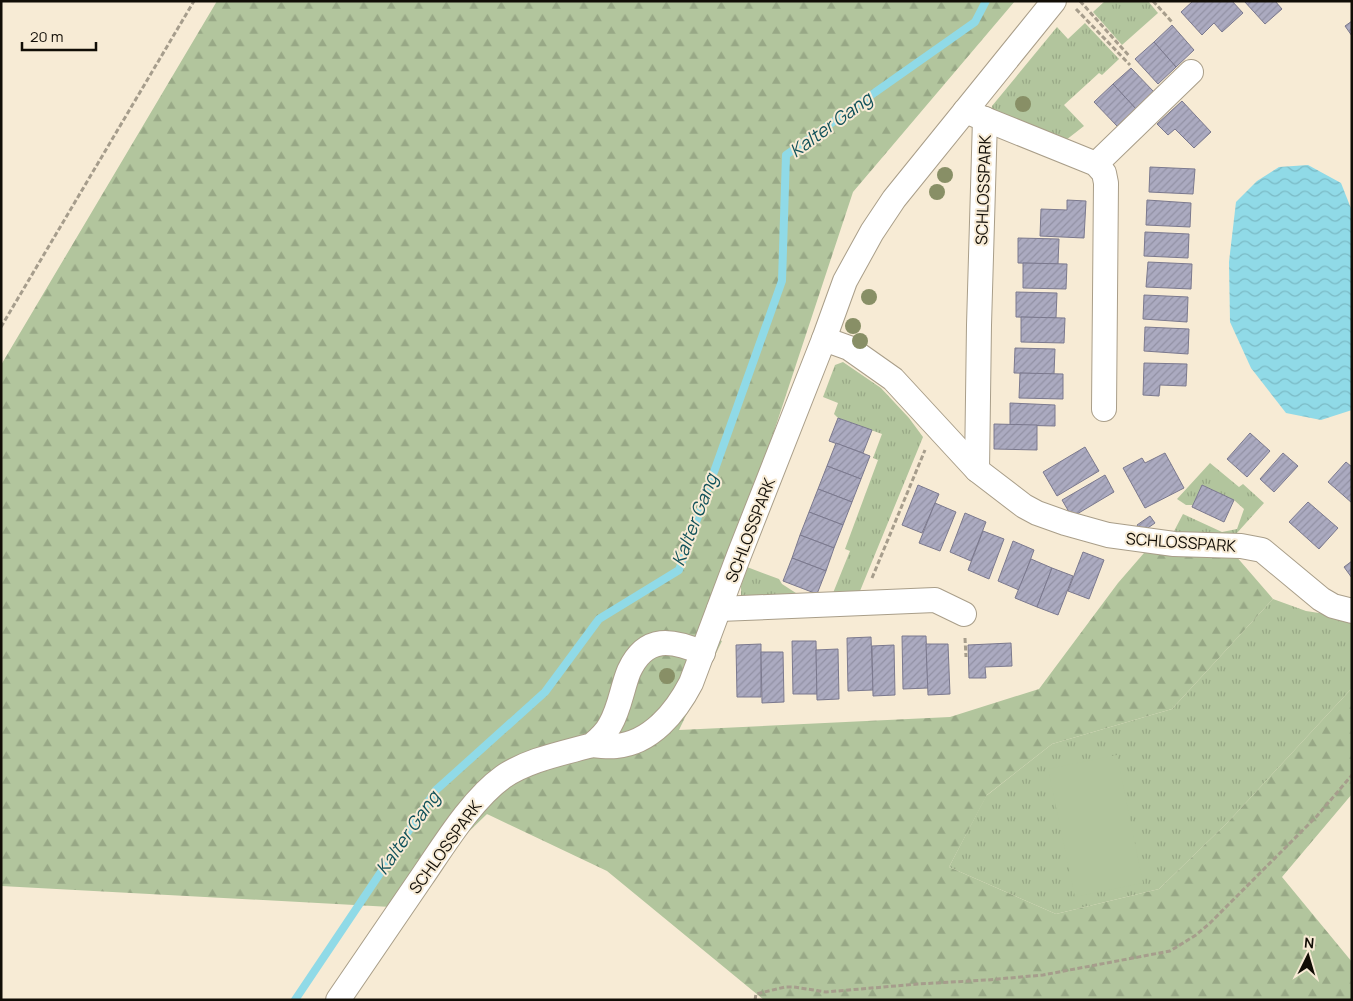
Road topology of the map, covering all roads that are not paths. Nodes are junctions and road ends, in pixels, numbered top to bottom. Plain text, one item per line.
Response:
1 (1065, 5) edge
2 (1191, 72) dead end
3 (975, 115) junction
4 (1096, 164) junction
5 (824, 339) junction
6 (1104, 409) dead end
7 (977, 470) junction
8 (719, 609) junction
9 (1352, 611) edge
10 (964, 614) dead end
11 (703, 653) junction
12 (592, 745) junction
13 (338, 1000) edge

1 - 3 street, SCHLOSSPARK
2 - 4 street
3 - 4 street, SCHLOSSPARK
3 - 5 street, SCHLOSSPARK
3 - 7 street, SCHLOSSPARK
4 - 6 street
5 - 7 street, SCHLOSSPARK
5 - 8 street, SCHLOSSPARK
7 - 9 street, SCHLOSSPARK
8 - 10 street, SCHLOSSPARK
8 - 11 street, SCHLOSSPARK
11 - 12 street, SCHLOSSPARK
11 - 12 street
12 - 13 street, SCHLOSSPARK

